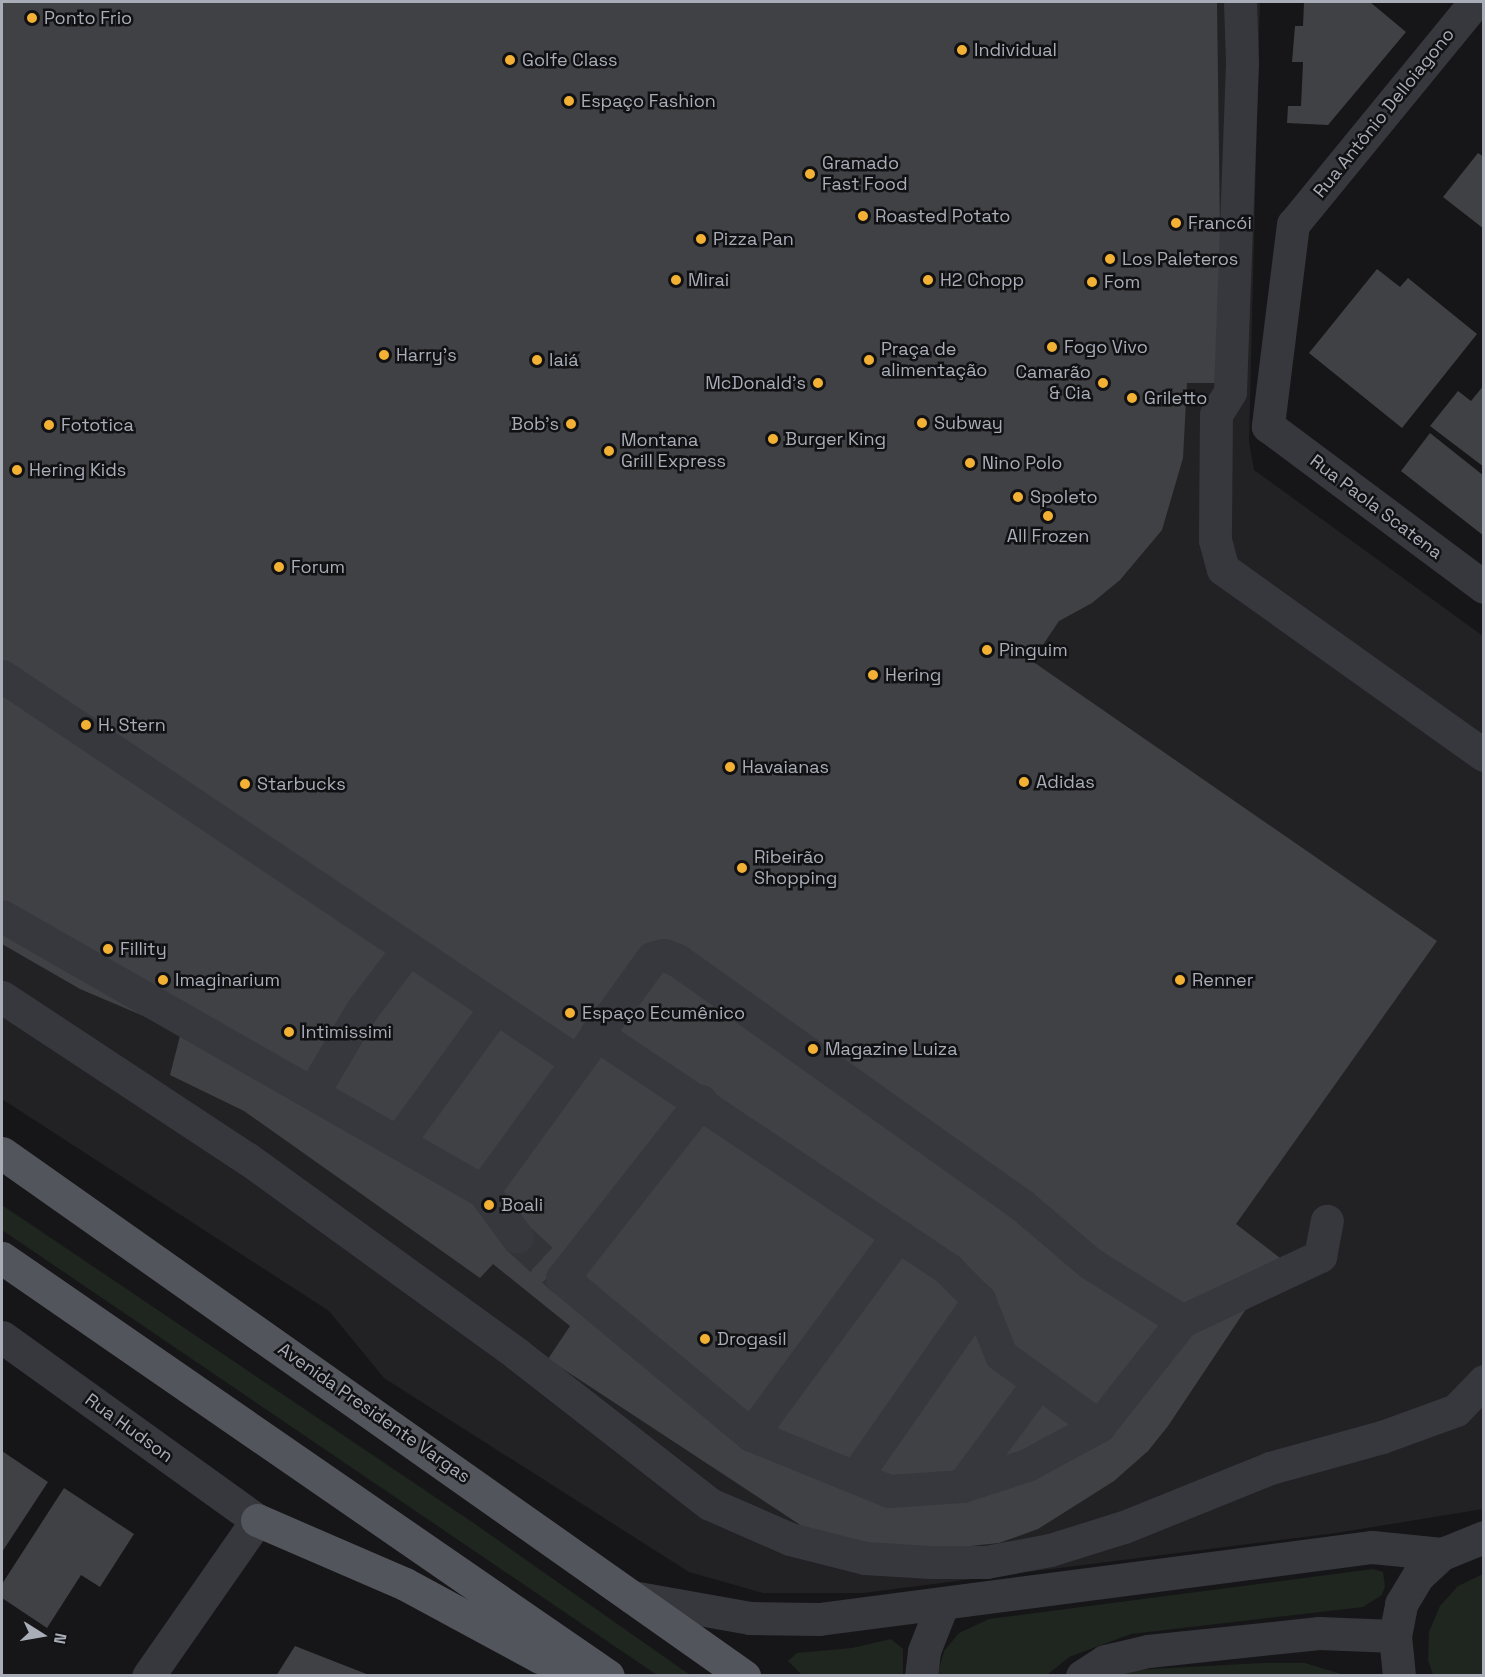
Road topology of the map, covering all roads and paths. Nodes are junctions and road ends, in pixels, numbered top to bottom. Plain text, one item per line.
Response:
1 (1240, 2) edge
2 (1475, 2) edge
3 (1268, 426) joint
4 (1484, 587) edge
5 (5, 685) edge
6 (1484, 755) edge
7 (2, 916) edge
8 (408, 949) junction
9 (2, 997) edge
10 (496, 1007) junction
11 (596, 1034) junction
12 (575, 1060) junction
13 (313, 1092) junction
14 (701, 1101) junction
15 (398, 1142) junction
16 (2, 1153) edge
17 (483, 1191) junction
18 (1327, 1221) dead end
19 (897, 1236) junction
20 (517, 1237) tunnel mouth
21 (2, 1258) edge
22 (980, 1300) junction
23 (1182, 1321) junction
24 (2, 1337) edge
25 (1484, 1381) edge
26 (1038, 1383) junction
27 (1099, 1426) junction
28 (752, 1435) junction
29 (856, 1476) junction
30 (962, 1486) junction
31 (1484, 1512) edge
32 (257, 1520) junction
33 (1463, 1544) edge
34 (632, 1597) junction
35 (942, 1605) junction
36 (1395, 1636) junction
37 (608, 1675) edge
38 (148, 1676) edge
39 (744, 1676) edge
40 (921, 1676) edge
41 (1082, 1676) edge
42 (1399, 1676) edge

1 - 6 street
2 - 3 street, Rua Antônio Delloiagono
3 - 4 street, Rua Paola Scatena
5 - 8 street
7 - 13 street
8 - 10 street
8 - 13 street
9 - 25 street
10 - 12 street
10 - 15 street
11 - 12 street
11 - 14 street
11 - 23 street
12 - 17 street
13 - 15 street
14 - 19 street
14 - 28 street
15 - 17 street
16 - 34 main road, Avenida Presidente Vargas
17 - 20 street
18 - 23 street
19 - 22 street
19 - 28 street
21 - 37 main road
22 - 26 street
22 - 29 street
23 - 27 street
24 - 32 street, Rua Hudson
26 - 27 street
26 - 30 street
27 - 30 street
28 - 29 street
29 - 30 street
31 - 33 street
32 - 37 main road
32 - 38 street
33 - 35 street
33 - 36 street
34 - 35 street
34 - 39 main road, Avenida Presidente Vargas
35 - 40 street
36 - 41 street
36 - 42 street

